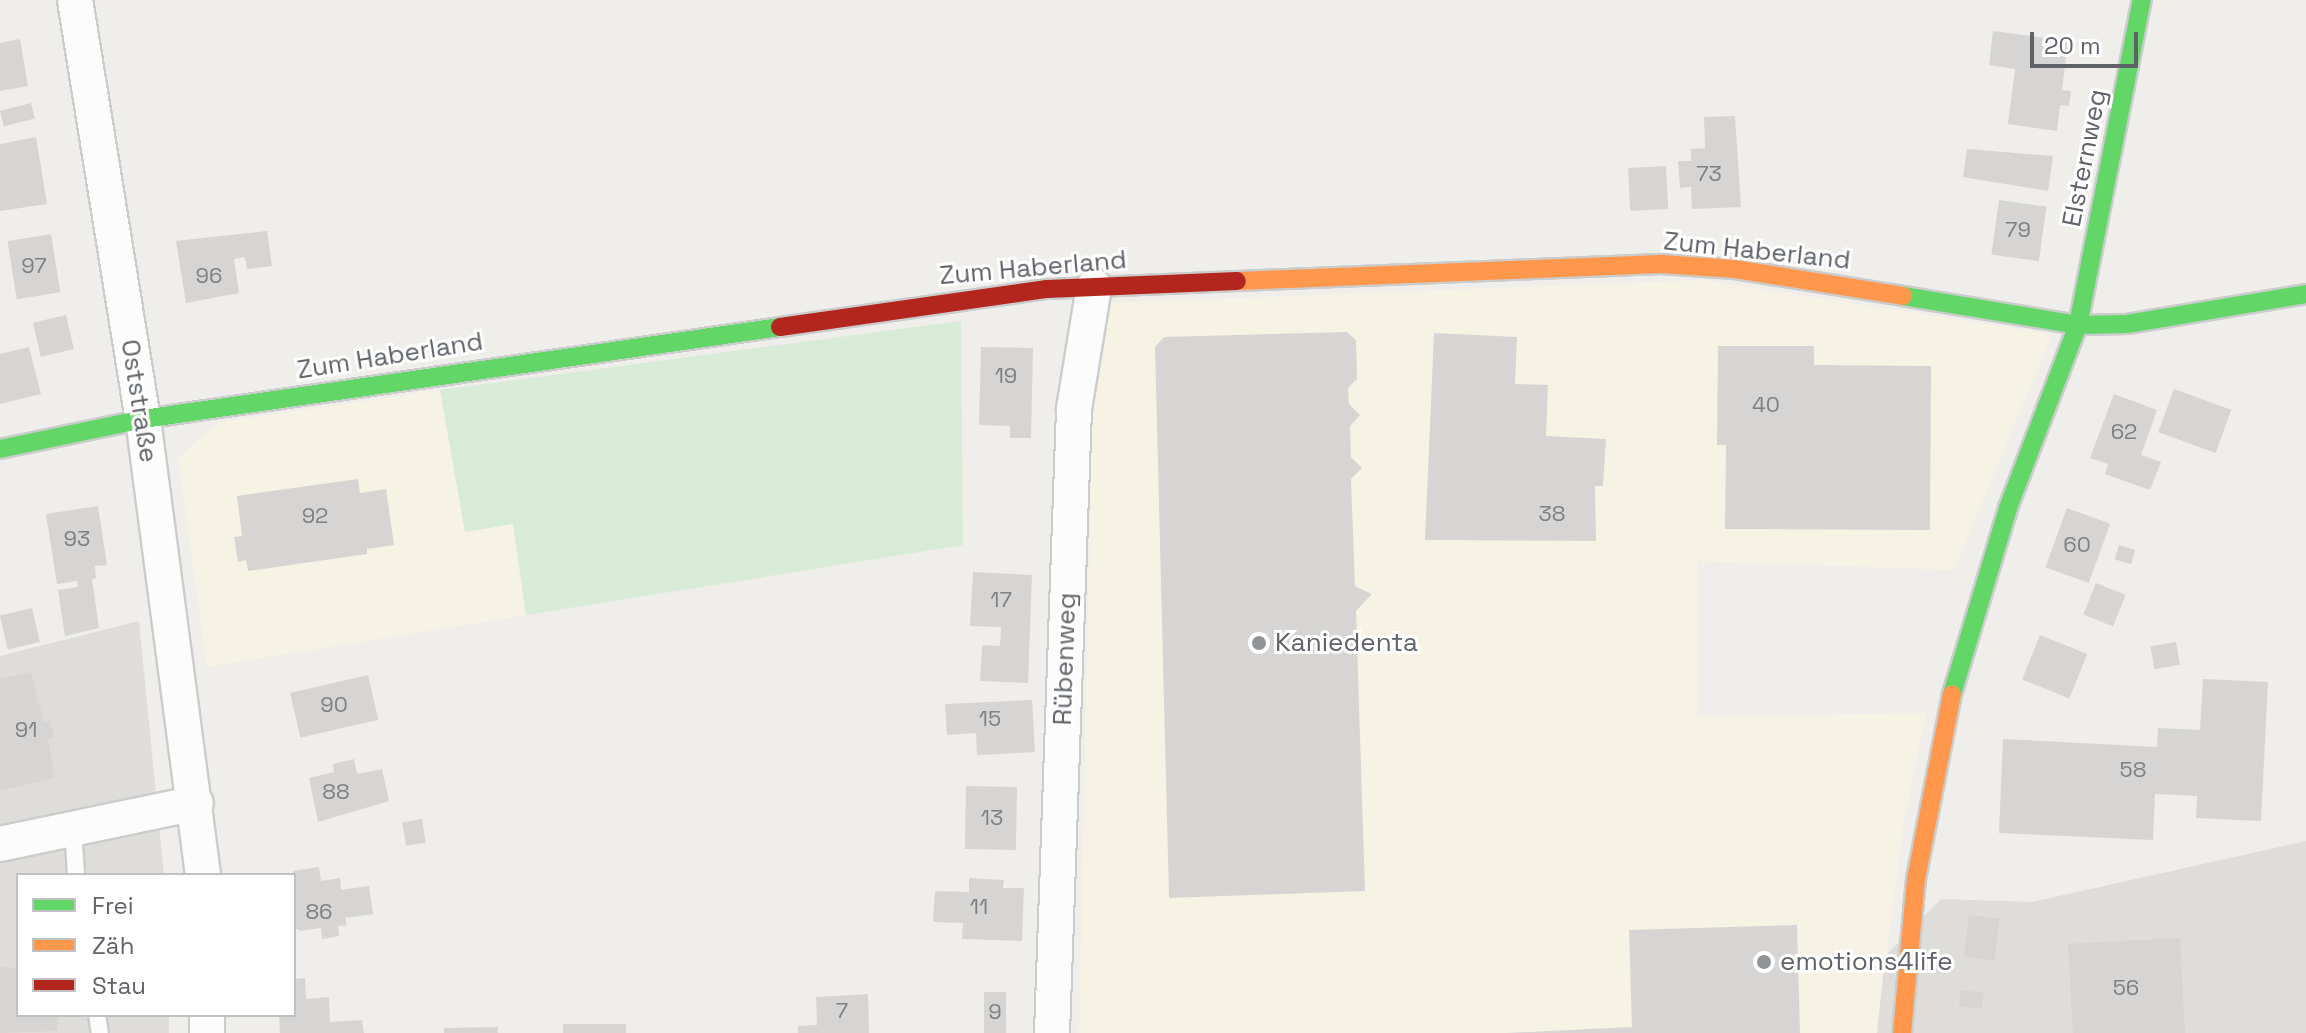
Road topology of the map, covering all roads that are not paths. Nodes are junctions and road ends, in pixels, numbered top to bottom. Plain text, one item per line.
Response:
1 (75, 0) edge
2 (2142, 0) edge
3 (1094, 287) junction
4 (2306, 294) edge
5 (2078, 325) junction
6 (143, 419) junction
7 (0, 449) edge
8 (196, 803) junction
9 (73, 827) junction
10 (0, 844) edge
11 (76, 873) edge
12 (203, 873) edge
13 (1052, 1033) edge
14 (1902, 1033) edge

1 - 6 street, Oststraße
2 - 5 street, Elsternweg
3 - 5 street, Zum Haberland
3 - 6 street, Zum Haberland
3 - 13 street, Rübenweg
4 - 5 street, Zum Haberland
5 - 14 street
6 - 7 street, Zum Haberland
6 - 8 street, Oststraße
8 - 9 street
8 - 12 street, Oststraße
9 - 10 street
9 - 11 lane

